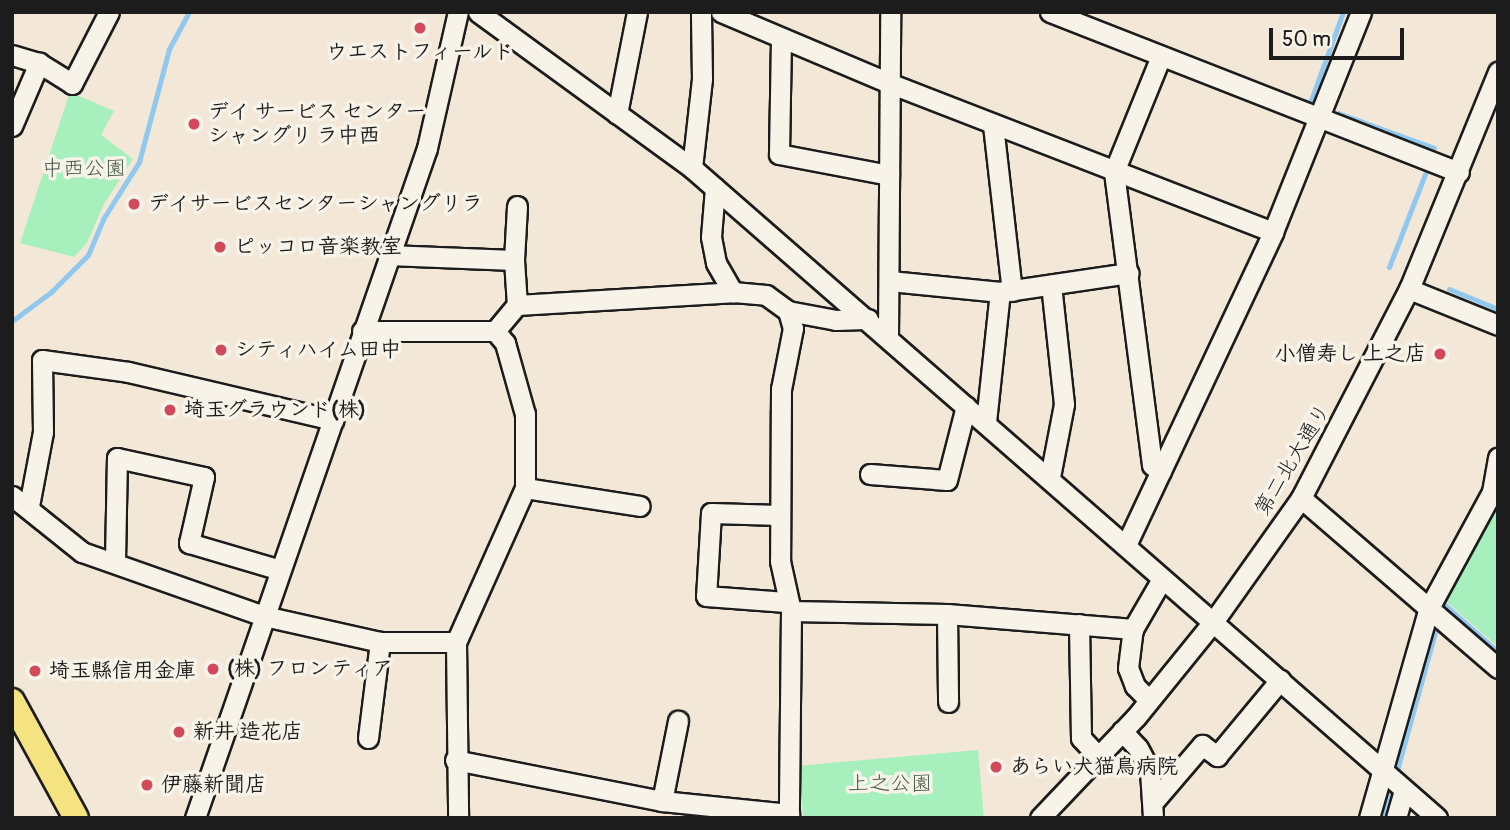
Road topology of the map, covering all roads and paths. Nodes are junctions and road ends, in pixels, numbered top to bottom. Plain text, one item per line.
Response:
1 (109, 12) edge
2 (458, 12) edge
3 (478, 12) edge
4 (637, 12) edge
5 (701, 12) edge
6 (721, 12) edge
7 (890, 12) edge
8 (1050, 12) edge
9 (1361, 12) edge
10 (781, 39) junction
11 (12, 55) edge
12 (1161, 56) junction
13 (39, 63) junction
14 (1498, 72) edge
15 (889, 83) junction
16 (617, 114) junction
17 (1320, 117) junction
18 (993, 125) junction
19 (12, 126) edge
20 (692, 168) junction
21 (1114, 172) junction
22 (1459, 172) junction
23 (889, 175) junction
24 (715, 188) junction
25 (517, 206) dead end
26 (1273, 232) junction
27 (388, 255) junction
28 (514, 260) junction
29 (1129, 273) junction
30 (890, 281) junction
31 (1051, 285) junction
32 (1409, 289) junction
33 (1006, 291) junction
34 (733, 292) junction
35 (517, 305) junction
36 (788, 311) junction
37 (868, 319) junction
38 (1498, 325) edge
39 (362, 331) junction
40 (495, 331) junction
41 (888, 337) junction
42 (966, 406) junction
43 (334, 420) junction
44 (986, 422) junction
45 (1498, 458) edge
46 (1161, 472) junction
47 (870, 474) dead end
48 (1050, 477) junction
49 (525, 488) junction
50 (1495, 493) edge
51 (1301, 498) junction
52 (21, 501) edge
53 (640, 506) dead end
54 (780, 514) junction
55 (1126, 545) junction
56 (115, 561) junction
57 (280, 570) junction
58 (1161, 579) junction
59 (789, 606) junction
60 (1432, 610) junction
61 (947, 614) junction
62 (264, 616) junction
63 (1213, 622) junction
64 (1079, 624) junction
65 (1133, 629) junction
66 (380, 642) junction
67 (456, 642) junction
68 (1498, 668) edge
69 (1280, 680) junction
70 (1149, 700) junction
71 (948, 702) dead end
72 (12, 703) edge
73 (678, 721) dead end
74 (1122, 732) junction
75 (368, 738) dead end
76 (1098, 756) junction
77 (455, 760) junction
78 (1385, 775) junction
79 (1403, 789) junction
80 (662, 801) junction
81 (1153, 809) edge
82 (789, 816) edge
83 (64, 818) edge
84 (76, 818) edge
85 (195, 818) edge
86 (458, 818) edge
87 (1040, 818) edge
88 (1369, 818) edge
89 (1396, 818) edge
90 (1437, 818) edge

1 - 13 street
2 - 27 street
3 - 16 street
4 - 16 street
5 - 20 street
6 - 10 street
7 - 15 street
8 - 12 street
9 - 17 street
10 - 15 street
10 - 23 street
11 - 13 street
12 - 17 street
12 - 21 street
13 - 19 street
14 - 22 street, 第二北大通り
15 - 18 street
15 - 23 street
16 - 20 street
17 - 22 street
17 - 26 street
18 - 21 street
18 - 33 street
20 - 24 street
21 - 26 street
21 - 29 street
22 - 32 street, 第二北大通り
23 - 30 street
24 - 34 street
24 - 37 street
25 - 28 street
26 - 46 street
27 - 28 street
27 - 39 street
28 - 35 street
29 - 31 street
29 - 46 street
30 - 33 street
30 - 41 street
31 - 33 street
31 - 48 street
32 - 38 street
32 - 51 street, 第二北大通り
33 - 44 street
34 - 35 street
34 - 36 street
35 - 40 street
36 - 37 street
36 - 54 street
37 - 41 street
39 - 40 street
39 - 43 street
40 - 49 street
41 - 42 street
42 - 44 street
42 - 47 street
43 - 52 street
43 - 57 street
44 - 48 street
45 - 50 street
46 - 55 street
48 - 55 street
49 - 53 street
49 - 67 street
50 - 60 street
51 - 60 street
51 - 63 street, 第二北大通り
52 - 56 street
54 - 59 street
54 - 59 street
55 - 58 street
56 - 57 street
56 - 62 street
57 - 62 street
58 - 63 street
58 - 65 street
59 - 61 street
59 - 82 street
60 - 68 street
60 - 78 street
61 - 64 street
61 - 71 street
62 - 66 street
62 - 85 street
63 - 69 street
63 - 70 street, 第二北大通り
64 - 65 street
64 - 76 street
65 - 70 street
66 - 67 street
66 - 75 street
67 - 77 street
69 - 78 street
69 - 81 street
70 - 74 street, 第二北大通り
72 - 83 main road
72 - 84 main road
73 - 80 street
74 - 76 street, 第二北大通り
74 - 81 street
76 - 87 street, 第二北大通り
77 - 80 street
77 - 86 street
78 - 79 street
78 - 88 street
79 - 89 street
79 - 90 street
80 - 82 street

